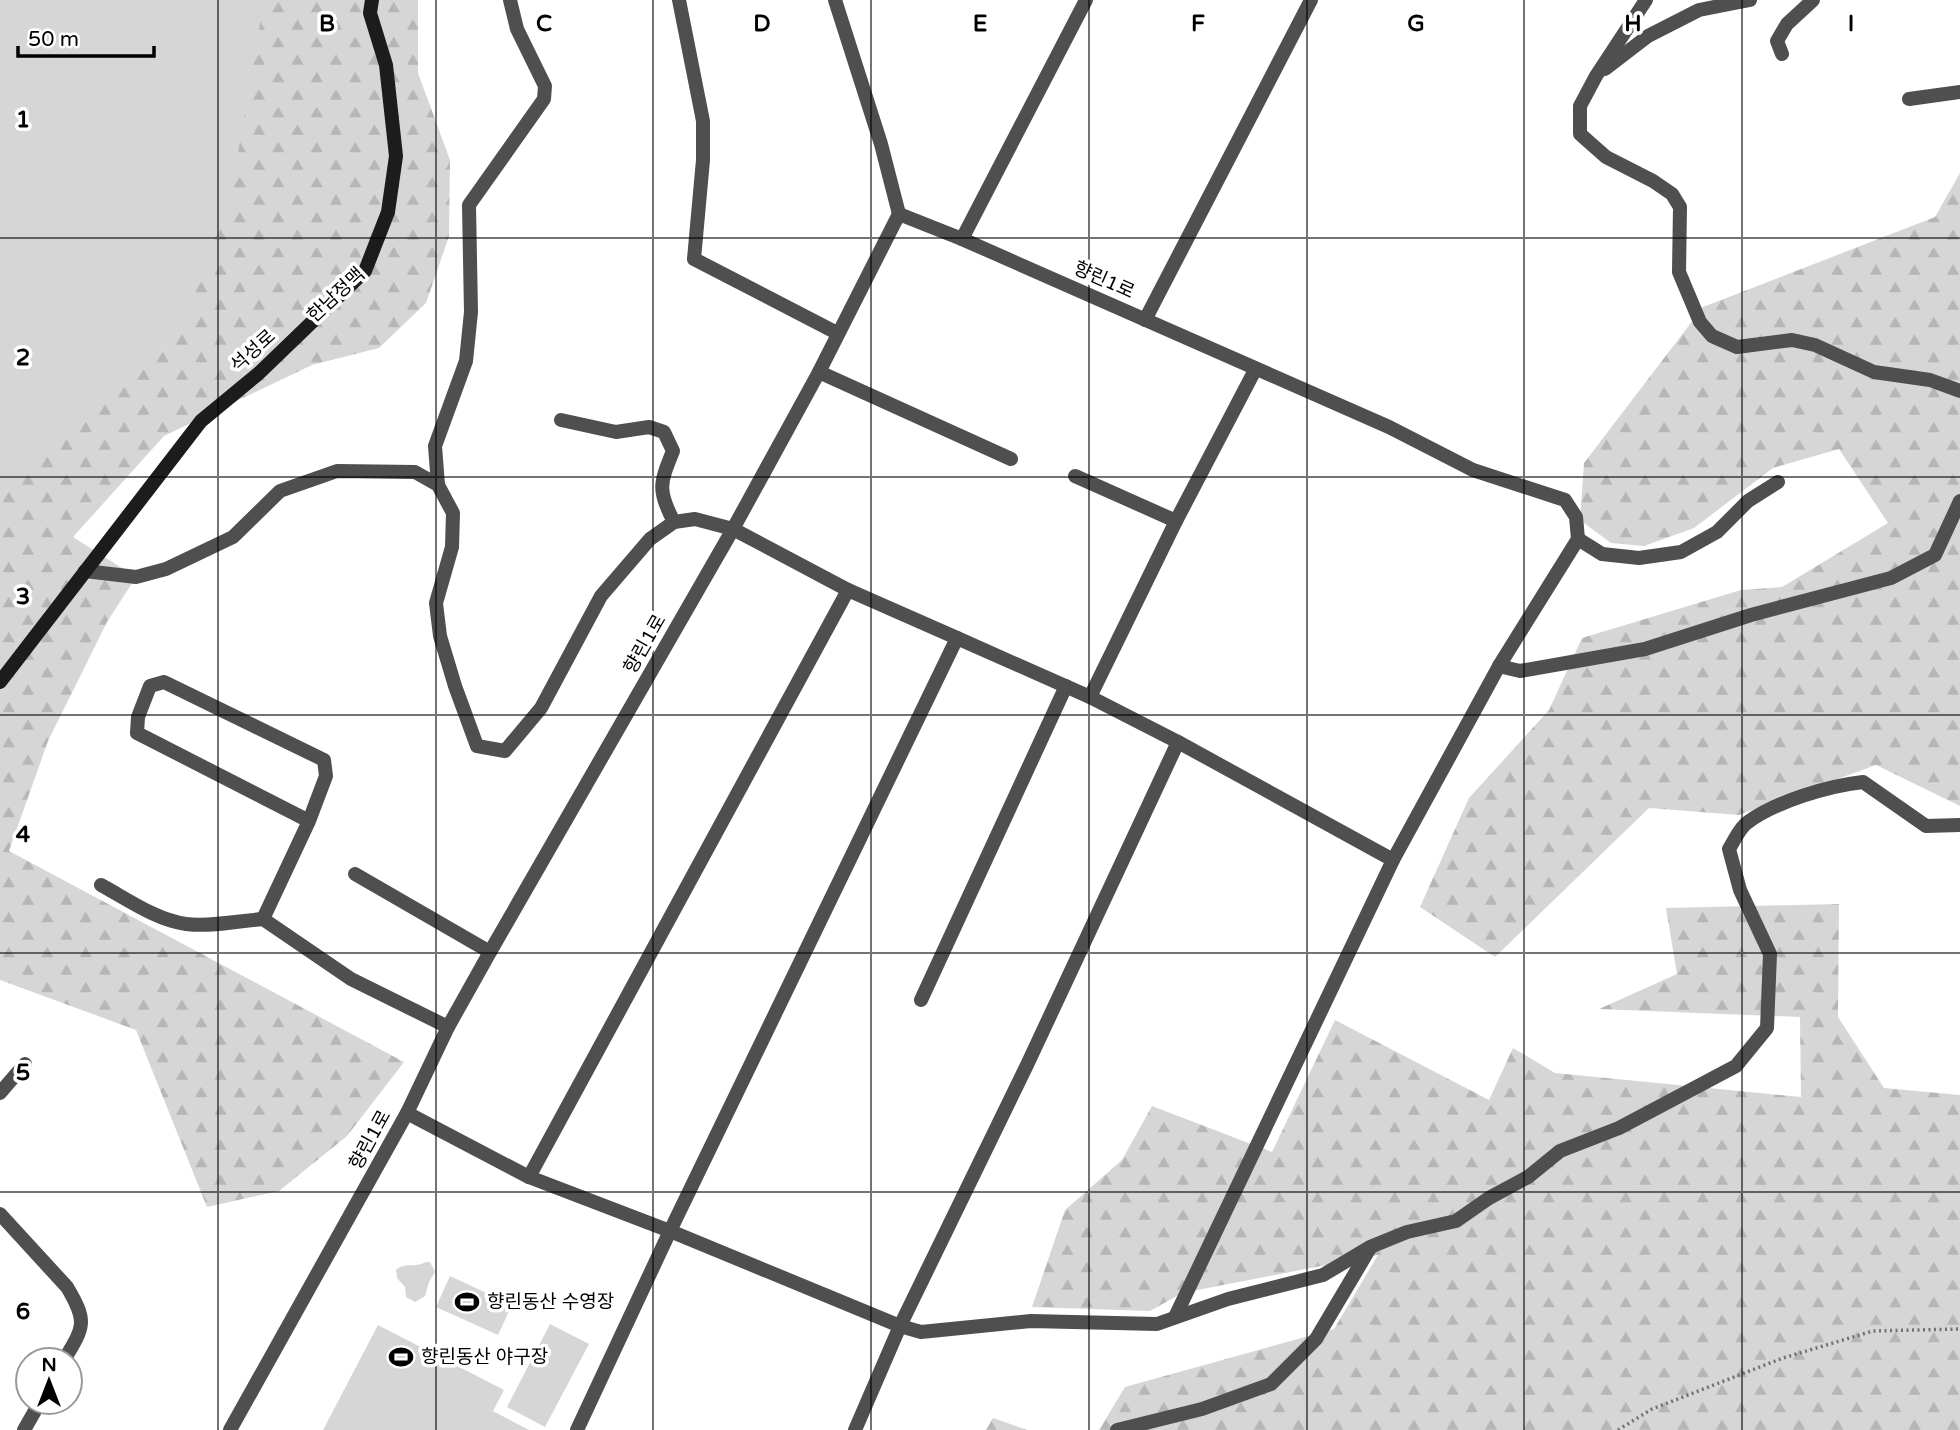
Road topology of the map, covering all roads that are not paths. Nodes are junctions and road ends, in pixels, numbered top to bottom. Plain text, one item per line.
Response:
1 (372, 0) edge
2 (510, 0) edge
3 (679, 0) edge
4 (835, 0) edge
5 (1086, 0) edge
6 (1311, 0) edge
7 (1646, 0) edge
8 (1750, 0) edge
9 (1813, 0) edge
10 (1782, 54) dead end
11 (1596, 76) junction
12 (1960, 92) edge
13 (1909, 99) dead end
14 (899, 214) junction
15 (962, 239) junction
16 (1146, 320) junction
17 (837, 333) junction
18 (1255, 370) junction
19 (818, 372) junction
20 (1960, 391) edge
21 (561, 420) dead end
22 (1011, 459) dead end
23 (1075, 476) dead end
24 (1778, 482) dead end
25 (438, 485) junction
26 (1960, 501) edge
27 (1176, 521) junction
28 (674, 522) junction
29 (733, 528) junction
30 (1578, 539) junction
31 (85, 571) junction
32 (848, 590) junction
33 (957, 638) junction
34 (1499, 666) junction
35 (0, 682) edge
36 (1066, 686) junction
37 (1090, 696) junction
38 (1178, 742) junction
39 (309, 821) junction
40 (1960, 825) edge
41 (1393, 860) junction
42 (355, 874) dead end
43 (100, 886) dead end
44 (264, 919) junction
45 (490, 952) junction
46 (921, 1000) dead end
47 (448, 1027) junction
48 (25, 1064) dead end
49 (0, 1093) edge
50 (407, 1113) junction
51 (529, 1177) junction
52 (0, 1214) edge
53 (670, 1231) junction
54 (1370, 1247) junction
55 (1175, 1317) junction
56 (900, 1326) junction
57 (72, 1346) edge
58 (230, 1430) edge
59 (577, 1430) edge
60 (855, 1430) edge
61 (1116, 1430) edge

1 - 31 street, 석성로
2 - 25 street
3 - 17 street
4 - 14 street
5 - 15 street
6 - 16 street
7 - 11 street
8 - 11 street
9 - 10 street
11 - 20 street
12 - 13 street
14 - 15 street, 향린1로
14 - 17 street, 향린1로
15 - 16 street, 향린1로
16 - 18 street, 향린1로
17 - 19 street, 향린1로
18 - 27 street
18 - 30 street, 향린1로
19 - 22 street
19 - 29 street, 향린1로
21 - 28 street
23 - 27 street
24 - 30 street
25 - 28 street
25 - 31 street
26 - 34 street
27 - 37 street
28 - 29 street
29 - 32 street
29 - 45 street, 향린1로
30 - 34 street
31 - 35 street, 석성로
32 - 33 street
32 - 51 street
33 - 36 street
33 - 53 street
34 - 41 street
36 - 37 street
36 - 46 street
37 - 38 street
38 - 41 street
38 - 56 street
39 - 39 street
39 - 44 street
40 - 54 street
41 - 55 street
42 - 45 street
43 - 44 street
44 - 47 street
45 - 47 street, 향린1로
47 - 50 street, 향린1로
48 - 49 street
50 - 51 street
50 - 58 street, 향린1로
51 - 53 street
52 - 57 street
53 - 56 street
53 - 59 street
54 - 55 street
54 - 61 street
55 - 56 street
56 - 60 street

